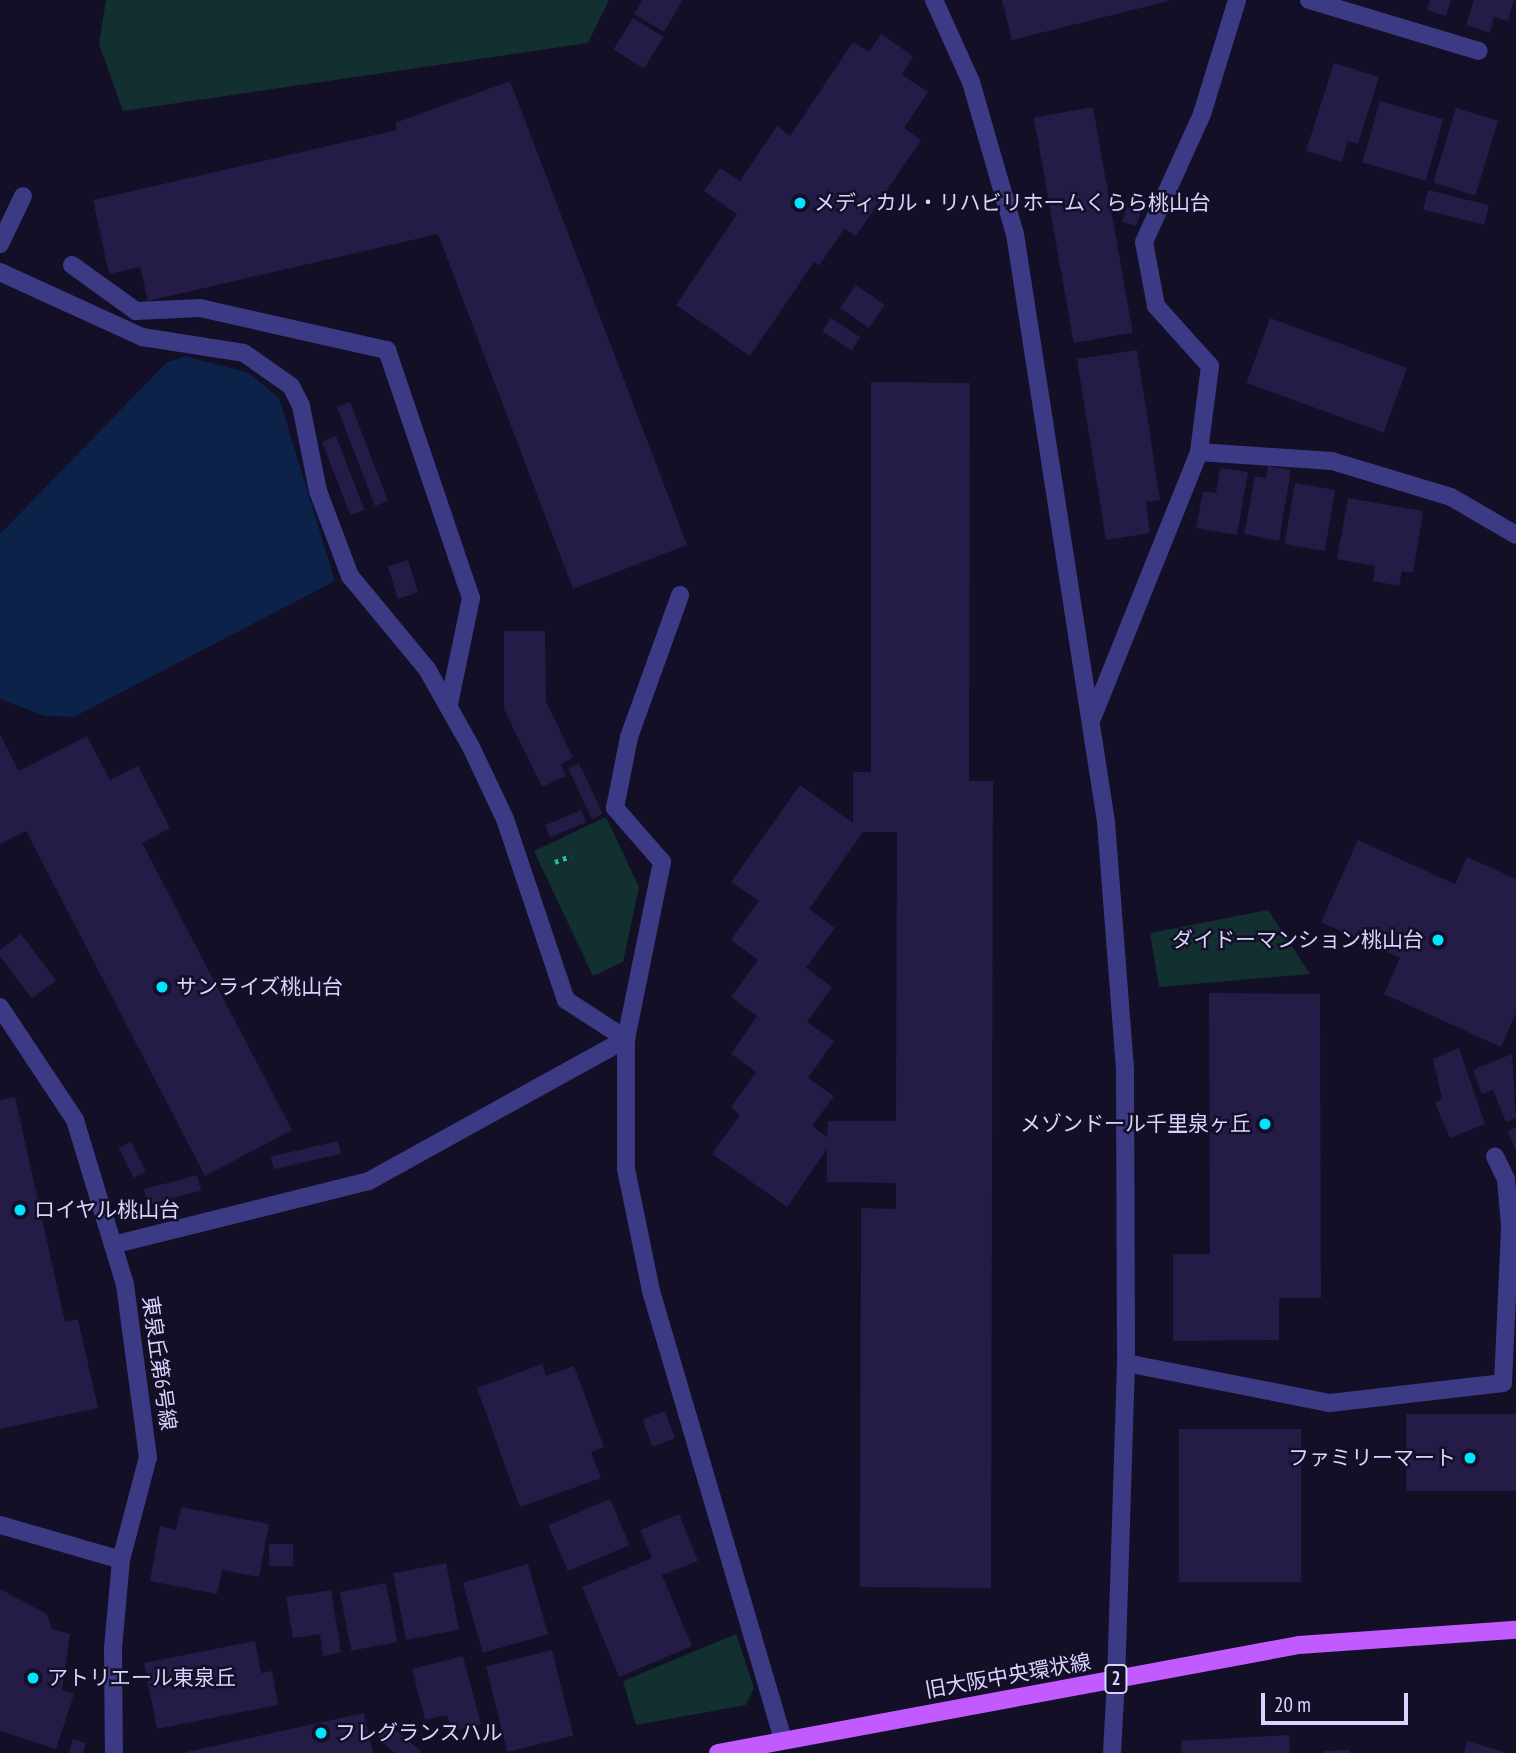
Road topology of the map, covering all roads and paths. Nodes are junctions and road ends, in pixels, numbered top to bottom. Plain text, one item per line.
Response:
1 (934, 0) edge
2 (1237, 0) edge
3 (1309, 0) edge
4 (1479, 51) dead end
5 (23, 196) dead end
6 (0, 244) edge
7 (72, 265) dead end
8 (0, 272) edge
9 (1199, 452) junction
10 (1516, 535) edge
11 (680, 595) dead end
12 (449, 704) junction
13 (1093, 716) junction
14 (0, 1007) edge
15 (626, 1040) junction
16 (1495, 1156) dead end
17 (116, 1244) junction
18 (1126, 1363) junction
19 (0, 1525) edge
20 (121, 1560) junction
21 (1516, 1630) edge
22 (1116, 1679) junction
23 (783, 1739) junction
24 (114, 1753) edge
25 (718, 1753) edge
26 (1112, 1753) edge

1 - 13 street
2 - 9 street
3 - 4 street
5 - 6 street
7 - 12 street
8 - 12 street
9 - 10 street
9 - 13 street
11 - 15 street
12 - 15 street
13 - 18 street
14 - 17 street, 東泉丘第6号線
15 - 17 street
15 - 23 street
16 - 18 street
17 - 20 street, 東泉丘第6号線
18 - 22 street
19 - 20 street
20 - 24 street, 東泉丘第6号線
21 - 22 main road, 旧大阪中央環状線 / 2
22 - 23 main road, 旧大阪中央環状線 / 2
22 - 26 street
23 - 25 main road, 旧大阪中央環状線 / 2

